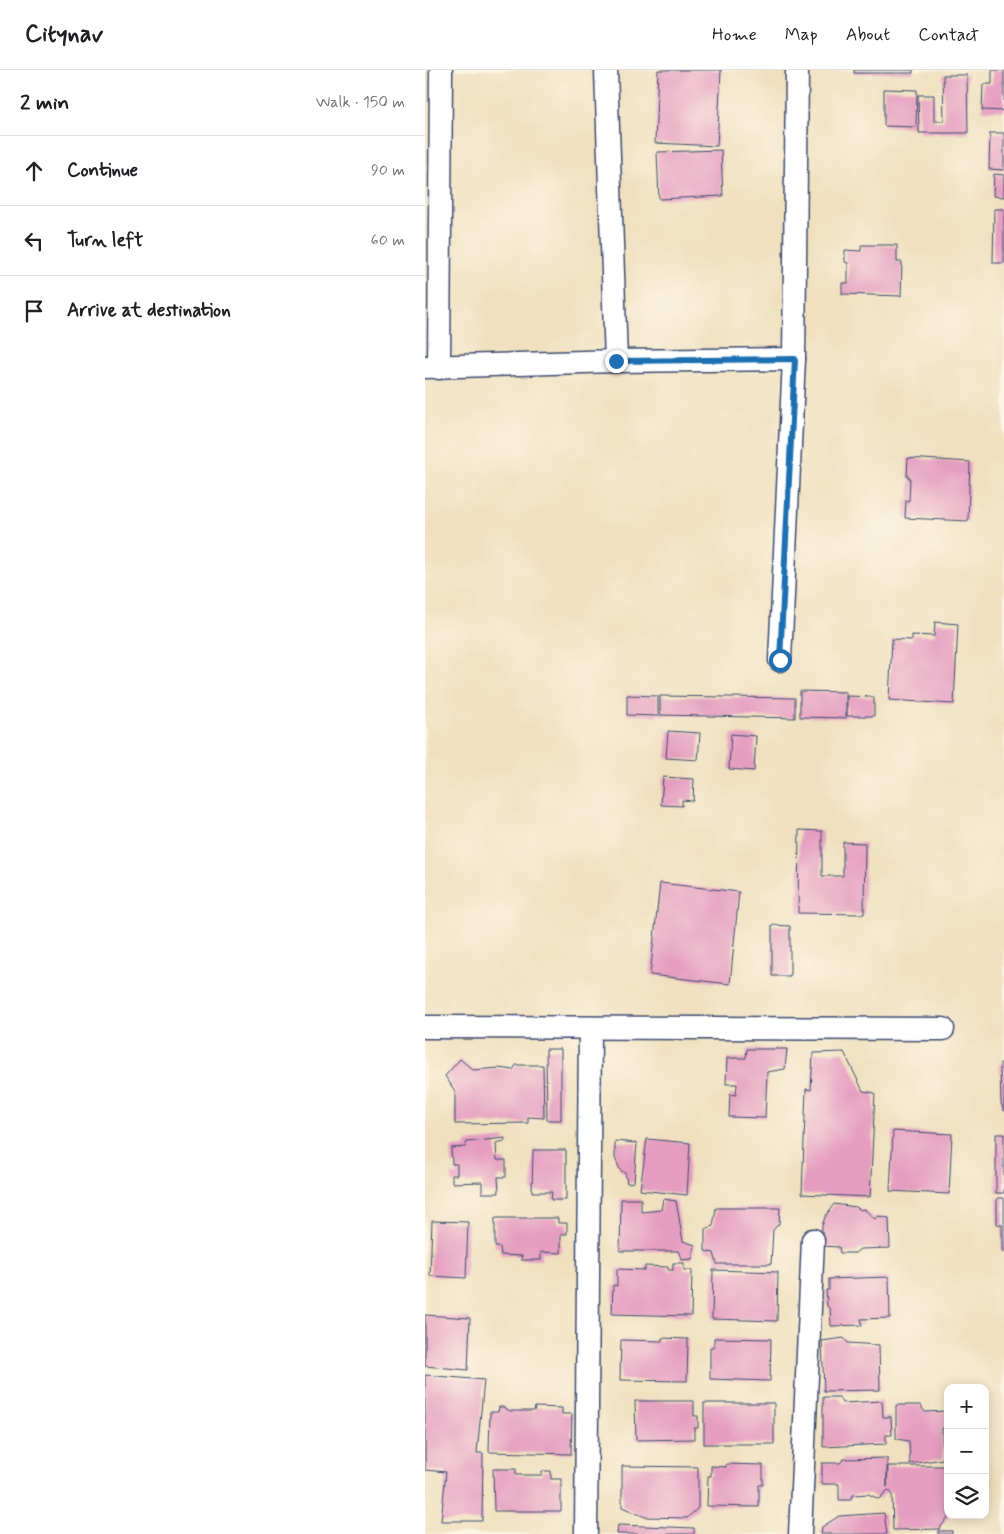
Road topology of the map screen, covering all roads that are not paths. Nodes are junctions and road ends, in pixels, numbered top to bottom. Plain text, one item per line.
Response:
1 (441, 70) edge
2 (606, 70) edge
3 (797, 70) edge
4 (795, 359) junction
5 (616, 361) junction
6 (432, 367) edge
7 (780, 660) dead end
8 (425, 1027) edge
9 (590, 1028) junction
10 (943, 1029) dead end
11 (813, 1240) dead end
12 (586, 1534) edge
13 (800, 1534) edge

1 - 6 street
2 - 5 street
3 - 4 street
4 - 5 street
4 - 7 street
5 - 6 street
8 - 9 street
9 - 10 street
9 - 12 street
11 - 13 street

